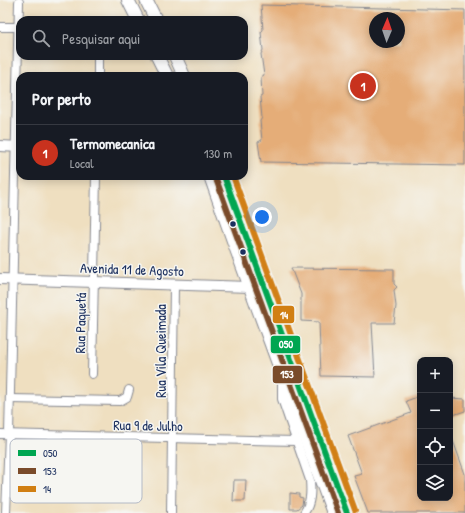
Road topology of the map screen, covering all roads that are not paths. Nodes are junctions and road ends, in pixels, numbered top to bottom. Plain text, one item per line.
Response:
1 (128, 0) edge
2 (146, 0) edge
3 (19, 2) dead end
4 (19, 16) edge
5 (136, 16) edge
6 (154, 16) edge
7 (0, 27) edge
8 (16, 27) edge
9 (19, 60) edge
10 (98, 60) edge
11 (159, 60) edge
12 (176, 60) edge
13 (19, 72) edge
14 (98, 72) edge
15 (165, 72) edge
16 (182, 72) edge
17 (0, 146) edge
18 (16, 147) edge
19 (16, 180) edge
20 (96, 180) edge
21 (211, 180) edge
22 (225, 180) edge
23 (0, 279) edge
24 (12, 279) junction
25 (262, 281) junction
26 (93, 282) junction
27 (174, 285) junction
28 (250, 286) junction
29 (92, 374) dead end
30 (282, 374) junction
31 (129, 390) dead end
32 (10, 399) junction
33 (0, 434) edge
34 (9, 434) junction
35 (173, 438) junction
36 (296, 440) junction
37 (323, 487) junction
38 (6, 513) edge
39 (171, 513) edge
40 (304, 513) edge
41 (325, 513) edge
42 (333, 513) edge
43 (348, 513) edge

1 - 5 main road
2 - 6 main road
3 - 4 street
7 - 8 street
9 - 13 street
10 - 14 street
11 - 15 main road
12 - 16 main road
17 - 18 street
19 - 24 street
20 - 26 street, Rua Paquetá
21 - 28 main road
22 - 25 main road
23 - 24 street, Avenida 11 de Agosto
24 - 26 street, Avenida 11 de Agosto
24 - 32 street
25 - 28 street, Avenida 11 de Agosto
25 - 43 main road
26 - 27 street, Avenida 11 de Agosto
26 - 29 street, Rua Paquetá
27 - 28 street, Avenida 11 de Agosto
27 - 35 street, Rua Vila Queimada
28 - 30 main road
30 - 36 street
30 - 37 main road
31 - 32 street
32 - 34 street
33 - 34 street, Rua 9 de Julho
34 - 35 street, Rua 9 de Julho
34 - 38 street
35 - 36 street, Rua 9 de Julho
35 - 39 street, Rua Vila Queimada
36 - 40 street
37 - 41 main road
37 - 42 main road

